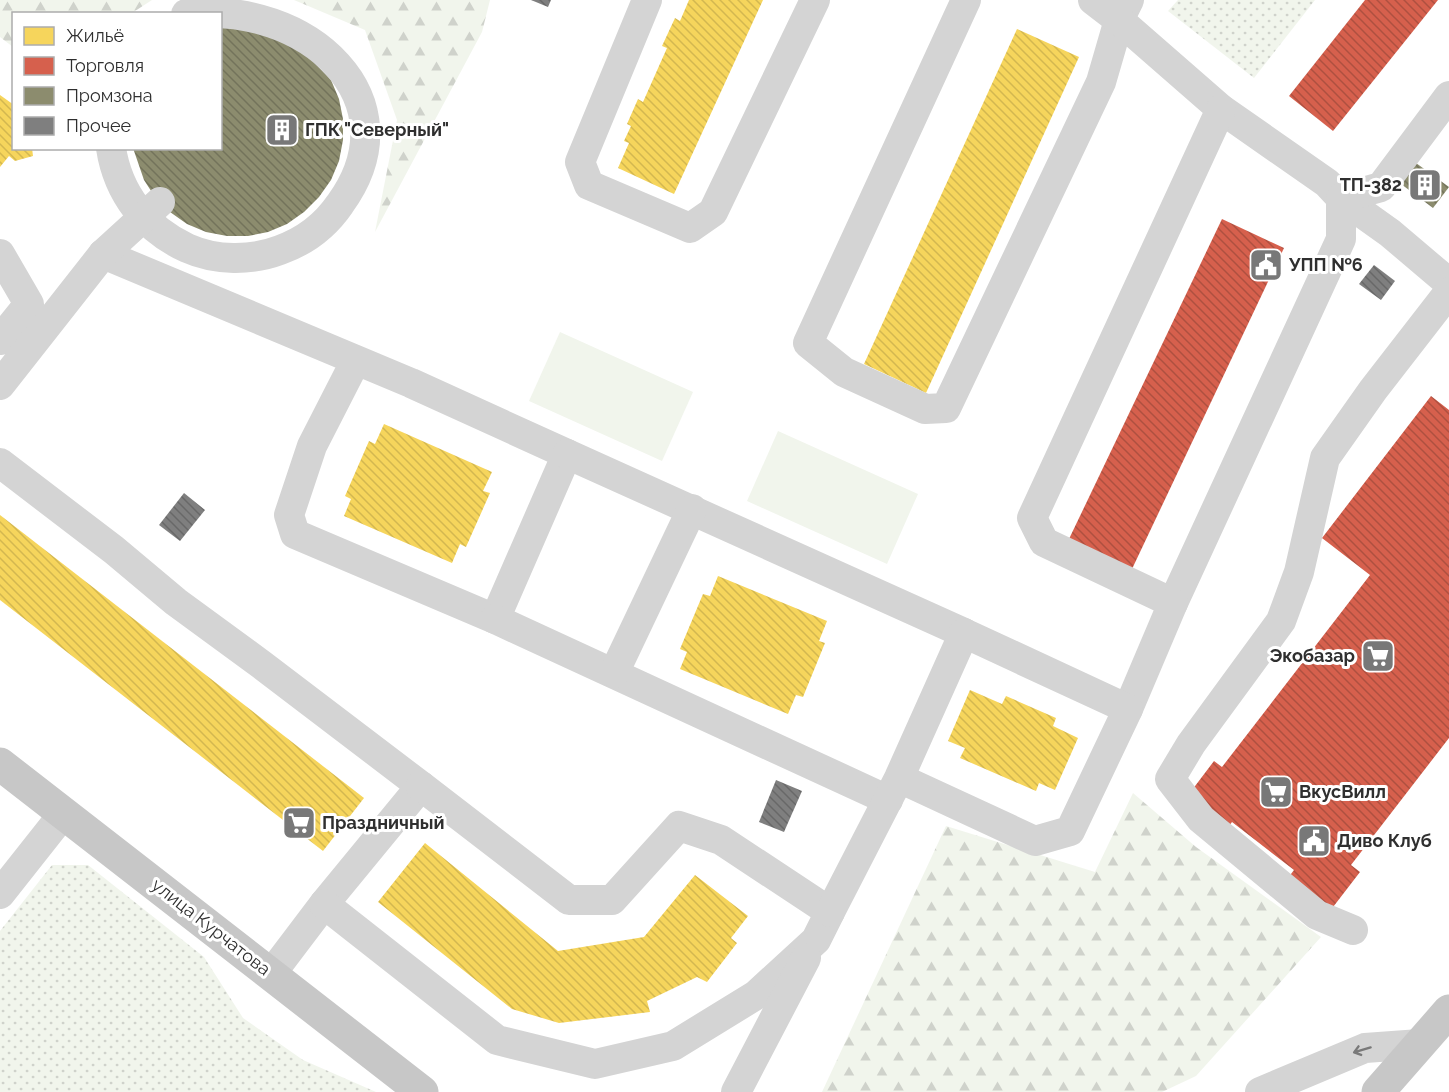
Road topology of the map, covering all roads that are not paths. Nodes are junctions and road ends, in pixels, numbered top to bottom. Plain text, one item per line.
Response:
1 (647, 0) edge
2 (815, 0) edge
3 (966, 0) edge
4 (1093, 0) edge
5 (1124, 10) edge
6 (191, 12) edge
7 (1449, 96) edge
8 (1221, 109) junction
9 (111, 150) edge
10 (1341, 198) junction
11 (152, 210) junction
12 (0, 254) edge
13 (103, 254) junction
14 (1449, 283) edge
15 (1449, 292) edge
16 (2, 335) edge
17 (356, 360) junction
18 (0, 385) edge
19 (567, 453) junction
20 (0, 462) edge
21 (692, 509) junction
22 (1173, 603) junction
23 (495, 619) junction
24 (964, 633) junction
25 (614, 673) junction
26 (1128, 709) junction
27 (0, 764) edge
28 (421, 786) junction
29 (893, 789) junction
30 (64, 813) junction
31 (0, 894) edge
32 (324, 904) junction
33 (831, 912) junction
34 (1353, 930) dead end
35 (816, 940) junction
36 (271, 974) junction
37 (1449, 1011) edge
38 (1420, 1044) junction
39 (422, 1092) edge
40 (736, 1092) edge
41 (1260, 1092) edge
42 (1378, 1092) edge

1 - 2 lane
3 - 5 lane
4 - 5 lane
5 - 8 lane
6 - 11 lane
7 - 10 lane
8 - 10 lane
8 - 22 lane
9 - 11 lane
10 - 14 lane
10 - 22 lane
11 - 13 lane
12 - 16 lane
13 - 17 lane
13 - 18 lane
15 - 34 lane
17 - 19 lane
17 - 23 lane
19 - 21 lane
19 - 23 lane
20 - 28 lane
21 - 24 lane
21 - 25 lane
22 - 26 lane
23 - 25 lane
24 - 26 lane
24 - 29 lane
25 - 29 lane
26 - 29 lane
27 - 30 main road, улица Курчатова
28 - 32 lane
28 - 33 lane
29 - 33 lane
30 - 31 lane
30 - 36 main road, улица Курчатова
32 - 35 lane
32 - 36 lane
33 - 35 lane
35 - 40 lane
36 - 39 main road, улица Курчатова
37 - 38 main road
38 -> 41 lane
38 - 42 main road

